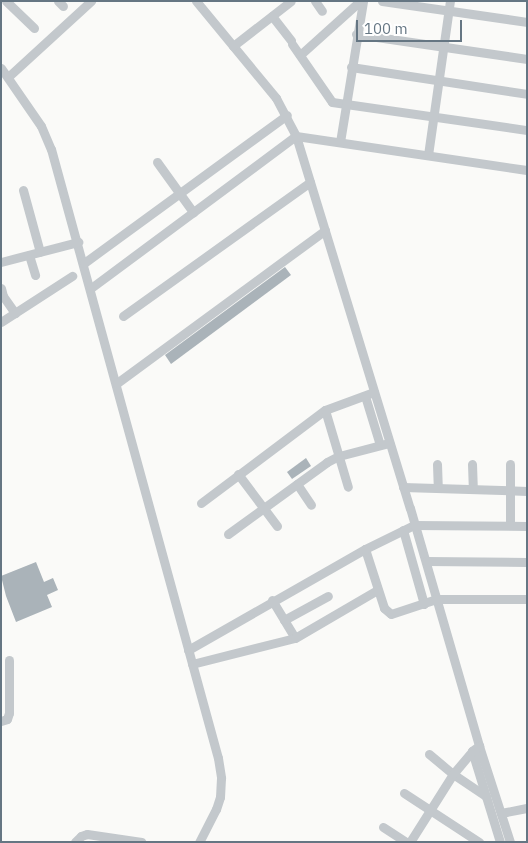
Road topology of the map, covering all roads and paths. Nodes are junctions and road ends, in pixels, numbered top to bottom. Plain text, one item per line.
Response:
1 (6, 1) edge
2 (91, 1) edge
3 (196, 1) edge
4 (291, 1) edge
5 (315, 1) edge
6 (362, 1) edge
7 (382, 1) edge
8 (450, 1) edge
9 (322, 11) dead end
10 (448, 11) junction
11 (272, 16) junction
12 (527, 22) edge
13 (34, 28) dead end
14 (356, 34) junction
15 (232, 46) junction
16 (443, 46) junction
17 (300, 55) junction
18 (527, 59) edge
19 (351, 67) junction
20 (1, 68) edge
21 (8, 77) junction
22 (438, 81) junction
23 (527, 94) edge
24 (346, 104) junction
25 (287, 115) junction
26 (433, 116) junction
27 (527, 130) edge
28 (296, 136) junction
29 (340, 142) junction
30 (428, 156) junction
31 (157, 162) dead end
32 (527, 170) edge
33 (310, 182) junction
34 (23, 190) dead end
35 (179, 194) junction
36 (193, 212) junction
37 (325, 230) junction
38 (78, 242) junction
39 (40, 252) junction
40 (29, 255) junction
41 (1, 262) edge
42 (84, 263) junction
43 (35, 275) dead end
44 (72, 276) dead end
45 (91, 288) junction
46 (2, 293) edge
47 (15, 313) junction
48 (123, 316) dead end
49 (1, 322) edge
50 (117, 383) junction
51 (370, 394) junction
52 (325, 410) junction
53 (384, 444) junction
54 (339, 456) junction
55 (437, 464) dead end
56 (472, 464) dead end
57 (510, 464) dead end
58 (238, 474) junction
59 (297, 484) junction
60 (348, 487) dead end
61 (404, 487) junction
62 (438, 488) junction
63 (473, 490) junction
64 (509, 491) junction
65 (527, 491) edge
66 (201, 503) dead end
67 (311, 505) dead end
68 (264, 507) junction
69 (414, 525) junction
70 (510, 525) junction
71 (277, 526) dead end
72 (527, 526) edge
73 (403, 530) junction
74 (228, 534) dead end
75 (365, 549) junction
76 (426, 561) junction
77 (527, 562) edge
78 (377, 590) junction
79 (328, 596) dead end
80 (436, 599) junction
81 (527, 599) edge
82 (272, 600) junction
83 (424, 604) junction
84 (284, 620) junction
85 (294, 638) junction
86 (188, 650) junction
87 (9, 660) dead end
88 (192, 664) junction
89 (5, 683) edge
90 (1, 721) edge
91 (475, 749) junction
92 (429, 754) dead end
93 (453, 774) junction
94 (404, 793) dead end
95 (486, 796) junction
96 (527, 808) edge
97 (430, 811) junction
98 (501, 813) junction
99 (383, 827) dead end
100 (75, 842) edge
101 (141, 842) edge
102 (199, 842) edge
103 (406, 842) edge
104 (410, 842) edge
105 (479, 842) edge
106 (500, 842) edge
107 (510, 842) edge

1 - 13 street
2 - 21 street
3 - 15 street
4 - 11 street
5 - 9 street
6 - 14 street
6 - 17 street
7 - 10 street
8 - 10 street
10 - 12 street
10 - 16 street
11 - 15 street
11 - 17 street
14 - 16 street
14 - 19 street
15 - 25 street
16 - 18 street
16 - 22 street
17 - 24 street
19 - 22 street
19 - 24 street
20 - 21 street
21 - 38 street
22 - 23 street
22 - 26 street
24 - 26 street
24 - 29 street
25 - 28 street
25 - 35 street
26 - 27 street
26 - 30 street
28 - 29 street
28 - 33 street
28 - 36 street
29 - 30 street
30 - 32 street
31 - 35 street
33 - 37 street
33 - 48 street
34 - 39 street
35 - 36 street
35 - 42 street
36 - 45 street
37 - 50 street
37 - 51 street
38 - 39 street
38 - 42 street
39 - 40 street
40 - 41 street
40 - 43 street
42 - 45 street
44 - 47 street
45 - 50 street
46 - 47 street
47 - 49 street
50 - 86 street
51 - 52 street
51 - 53 street
52 - 54 street
52 - 58 street
53 - 54 street
53 - 61 street
54 - 59 street
54 - 60 street
55 - 62 street
56 - 63 street
57 - 64 street
58 - 66 street
58 - 68 street
59 - 67 street
59 - 68 street
61 - 62 street
61 - 69 street
62 - 63 street
63 - 64 street
64 - 65 street
64 - 70 street
68 - 71 street
68 - 74 street
69 - 70 street
69 - 73 street
69 - 76 street
70 - 72 street
73 - 75 street
73 - 83 street
75 - 78 street
75 - 82 street
76 - 77 street
76 - 80 street
78 - 83 street
78 - 85 street
79 - 84 street
80 - 81 street
80 - 83 street
80 - 91 street
82 - 84 street
82 - 86 street
84 - 85 street
85 - 88 street
86 - 88 street
87 - 89 street
88 - 102 street
89 - 90 street
91 - 93 street
91 - 95 street
91 - 98 street
92 - 93 street
93 - 95 street
93 - 97 street
94 - 97 street
95 - 106 street
96 - 98 street
97 - 104 street
97 - 105 street
98 - 107 street
99 - 103 street
100 - 101 street

